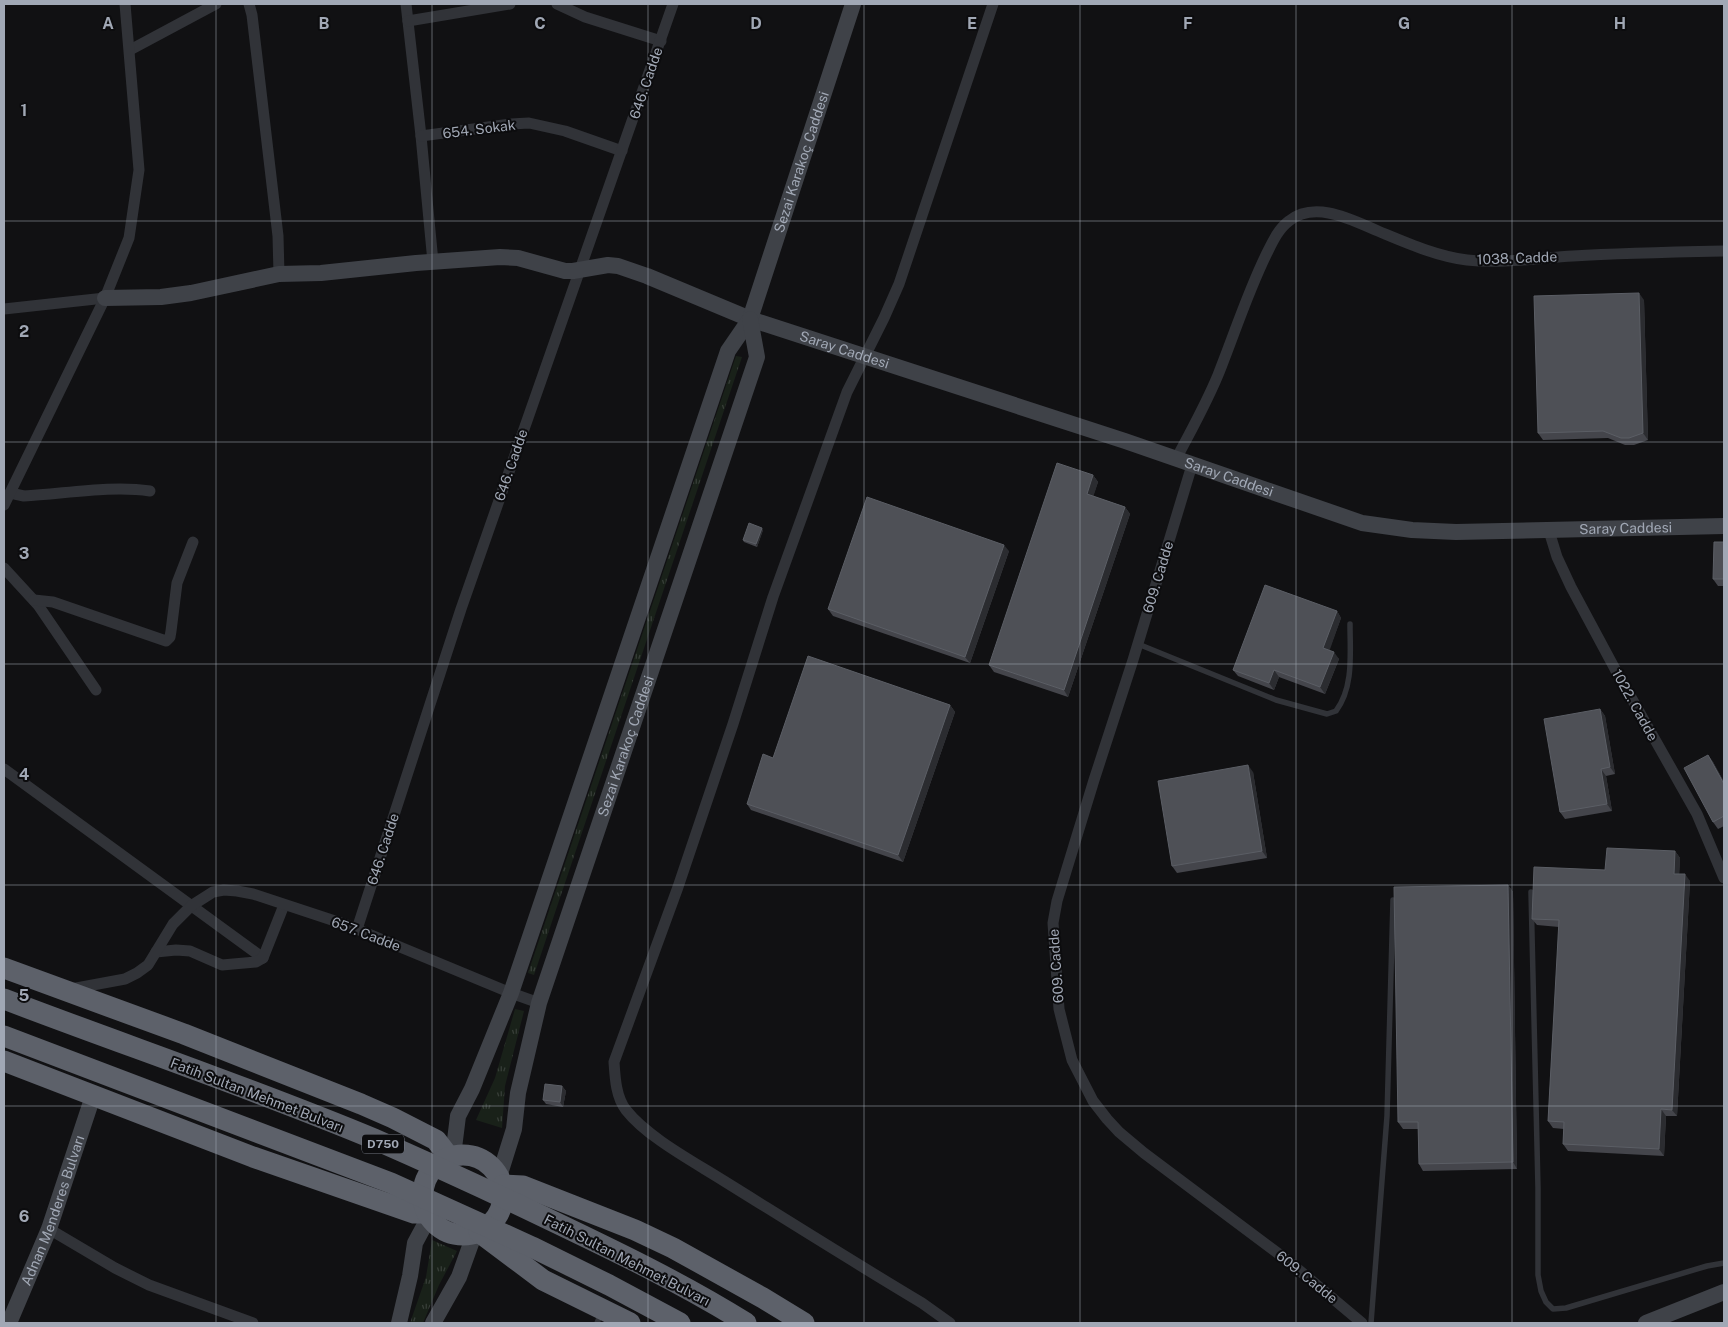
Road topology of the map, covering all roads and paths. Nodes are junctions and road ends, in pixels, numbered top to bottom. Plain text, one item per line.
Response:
1 (125, 4) edge
2 (216, 4) edge
3 (249, 4) edge
4 (406, 4) edge
5 (510, 4) edge
6 (557, 4) edge
7 (674, 4) edge
8 (853, 4) edge
9 (993, 4) edge
10 (408, 22) junction
11 (661, 42) junction
12 (130, 50) junction
13 (421, 136) junction
14 (622, 151) junction
15 (1290, 220) joint
16 (1724, 251) edge
17 (433, 262) junction
18 (579, 270) junction
19 (279, 274) junction
20 (105, 298) junction
21 (4, 309) edge
22 (750, 319) junction
23 (865, 356) junction
24 (1184, 462) junction
25 (150, 491) dead end
26 (10, 493) junction
27 (4, 505) edge
28 (1724, 526) edge
29 (1549, 531) junction
30 (193, 542) dead end
31 (4, 568) edge
32 (34, 600) junction
33 (1350, 624) dead end
34 (1138, 644) junction
35 (96, 690) dead end
36 (4, 769) edge
37 (1724, 878) edge
38 (1530, 892) dead end
39 (1393, 900) edge
40 (284, 905) junction
41 (190, 906) junction
42 (358, 929) junction
43 (156, 952) junction
44 (263, 958) junction
45 (4, 968) edge
46 (63, 990) junction
47 (511, 993) junction
48 (4, 999) edge
49 (538, 1003) junction
50 (4, 1036) edge
51 (4, 1061) edge
52 (94, 1096) junction
53 (451, 1157) junction
54 (501, 1181) junction
55 (428, 1215) junction
56 (49, 1229) junction
57 (476, 1233) junction
58 (1724, 1263) edge
59 (1724, 1292) edge
60 (600, 1316) edge
61 (9, 1323) edge
62 (252, 1323) edge
63 (399, 1323) edge
64 (434, 1323) edge
65 (630, 1323) edge
66 (680, 1323) edge
67 (746, 1323) edge
68 (804, 1323) edge
69 (950, 1323) edge
70 (1362, 1323) edge
71 (1371, 1323) edge
72 (1646, 1323) edge

1 - 12 street
2 - 12 street
3 - 19 street
4 - 10 street
5 - 10 street
6 - 11 street
7 - 11 street, 646. Cadde
8 - 22 street, Sezai Karakoç Caddesi
9 - 23 street
10 - 13 street
11 - 14 street, 646. Cadde
12 - 20 street
13 - 14 street, 654. Sokak
13 - 17 street
14 - 18 street, 646. Cadde
15 - 16 street, 1038. Cadde
15 - 24 street, 609. Cadde
17 - 18 street, Saray Caddesi
17 - 19 street, Saray Caddesi
18 - 22 street, Saray Caddesi
18 - 42 street, 646. Cadde
19 - 20 street, Saray Caddesi
20 - 21 street
20 - 26 street
22 - 23 street, Saray Caddesi
22 - 47 street, Sezai Karakoç Caddesi
22 - 49 street, Sezai Karakoç Caddesi
23 - 24 street, Saray Caddesi
23 - 69 street
24 - 29 street, Saray Caddesi
24 - 34 street, 609. Cadde
25 - 26 street
26 - 27 street
28 - 29 street, Saray Caddesi
29 - 37 street, 1022. Cadde
30 - 32 street
31 - 32 street
32 - 35 street
33 - 34 lane
34 - 70 street, 609. Cadde
36 - 41 street
38 - 58 lane
39 - 71 lane
40 - 41 street, 657. Cadde
40 - 42 street, 657. Cadde
40 - 44 street
41 - 43 street, 657. Cadde
41 - 44 street
42 - 47 street, 657. Cadde
43 - 44 street
43 - 46 street, 657. Cadde
45 - 46 highway
46 - 53 highway
47 - 49 street, 657. Cadde
47 - 53 street, Sezai Karakoç Caddesi
48 - 67 highway, Fatih Sultan Mehmet Bulvarı / D750, bridge
49 - 54 street, Sezai Karakoç Caddesi
50 - 66 highway, D750, bridge
51 - 52 highway
52 - 55 highway
52 - 56 street, Adnan Menderes Bulvarı
53 - 54 highway
53 - 55 highway
54 - 57 highway
54 - 68 highway
55 - 57 highway
55 - 63 street
56 - 61 street, Adnan Menderes Bulvarı
56 - 62 street
57 - 60 highway
57 - 64 street
59 - 72 street
60 - 65 highway

